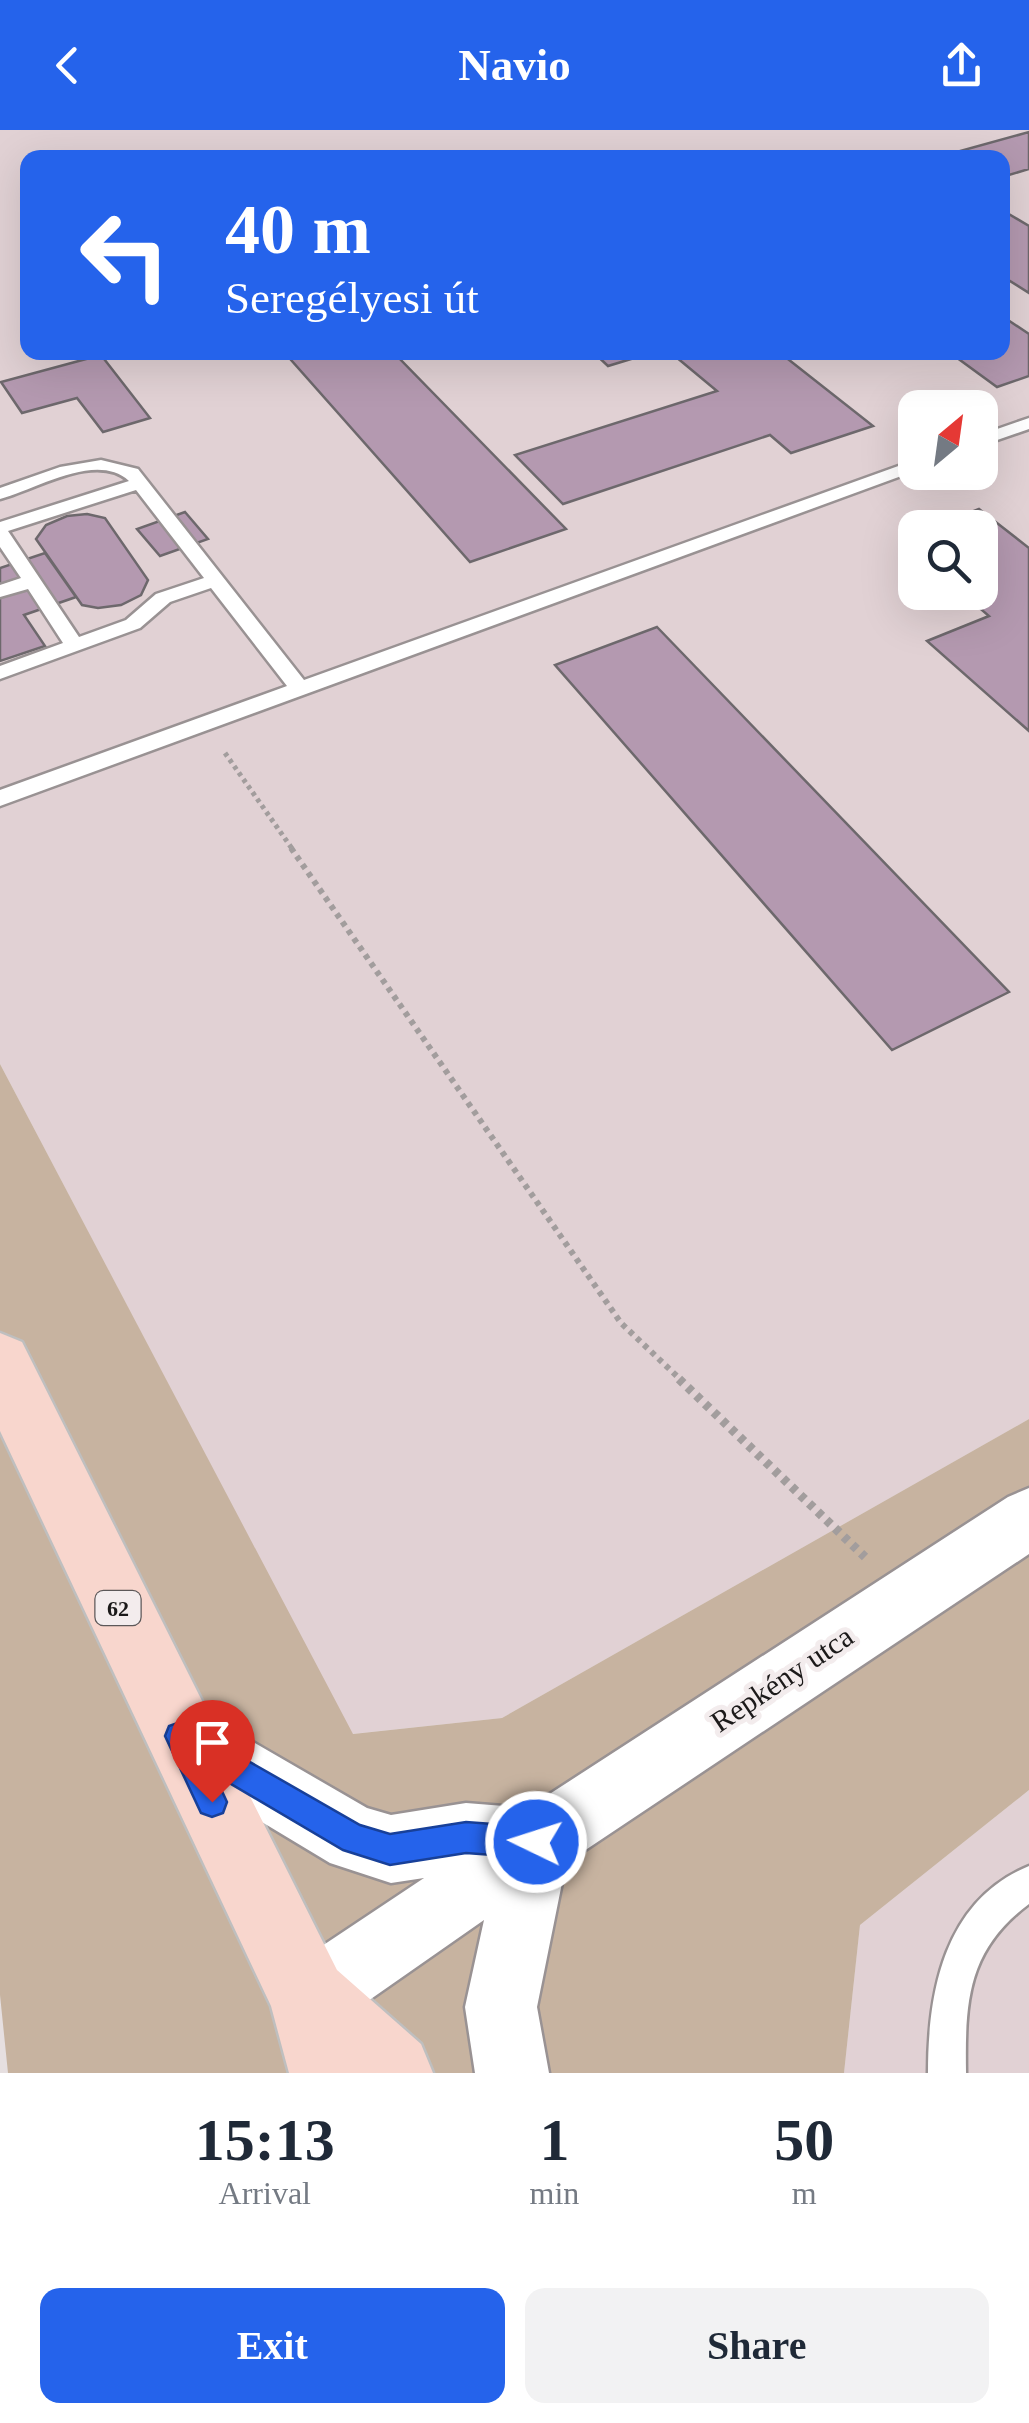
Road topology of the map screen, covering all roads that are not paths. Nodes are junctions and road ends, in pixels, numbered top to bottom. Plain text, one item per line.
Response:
1 (1029, 423) edge
2 (998, 434) edge
3 (898, 470) edge
4 (140, 483) junction
5 (0, 494) edge
6 (0, 530) edge
7 (215, 580) junction
8 (32, 581) junction
9 (0, 592) edge
10 (74, 646) junction
11 (0, 673) edge
12 (300, 689) junction
13 (0, 798) edge
14 (0, 1363) edge
15 (1029, 1518) edge
16 (180, 1736) junction
17 (536, 1842) junction
18 (1029, 1883) edge
19 (309, 1998) junction
20 (330, 2073) edge
21 (392, 2073) edge
22 (512, 2073) edge
23 (948, 2073) edge

1 - 2 lane
3 - 12 lane
4 - 5 lane
4 - 6 lane
4 - 7 lane
6 - 8 lane
7 - 10 lane
7 - 12 lane
8 - 9 lane
8 - 10 lane
10 - 11 lane
12 - 13 lane
14 - 16 main road, 62
15 - 17 street, Repkény utca
16 - 17 street
16 - 19 main road, 62
17 - 19 street, Repkény utca
17 - 22 street
18 - 23 lane
19 - 20 main road, 62
19 - 21 main road, 62

